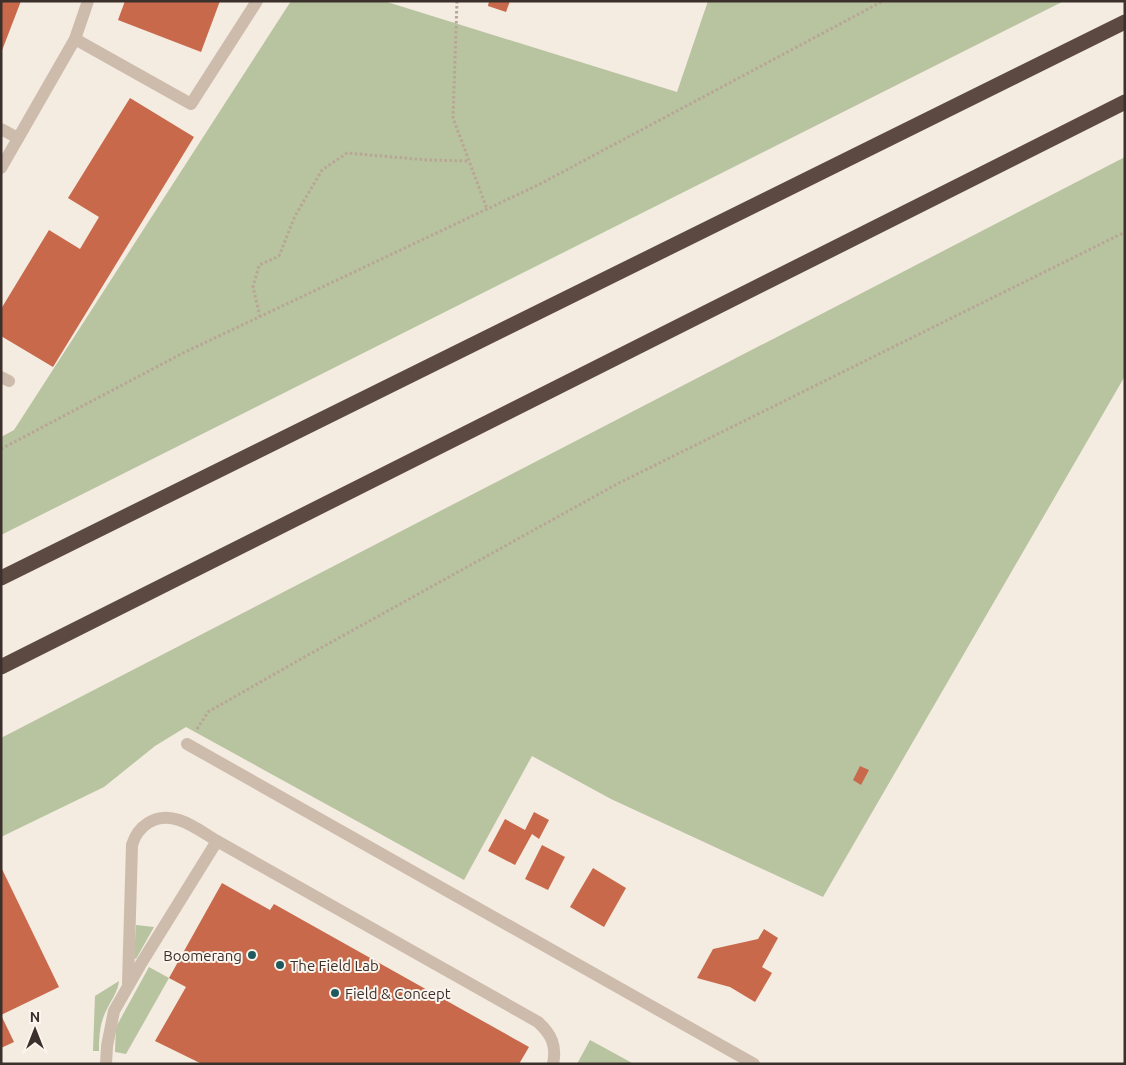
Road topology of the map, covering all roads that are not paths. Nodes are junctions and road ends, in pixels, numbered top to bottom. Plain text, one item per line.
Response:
1 (88, 1) edge
2 (257, 1) edge
3 (1125, 22) edge
4 (75, 39) junction
5 (1125, 102) edge
6 (1, 130) edge
7 (18, 138) junction
8 (1, 168) edge
9 (1, 578) edge
10 (1, 667) edge
11 (187, 744) road end
12 (217, 841) junction
13 (128, 985) junction
14 (106, 1064) edge
15 (553, 1064) edge
16 (754, 1064) edge

1 - 4 street
2 - 4 street
3 - 9 highway
4 - 7 street
5 - 10 highway
6 - 7 street
7 - 8 street
11 - 16 street
12 - 13 street
12 - 13 street
12 - 15 street
13 - 14 street

